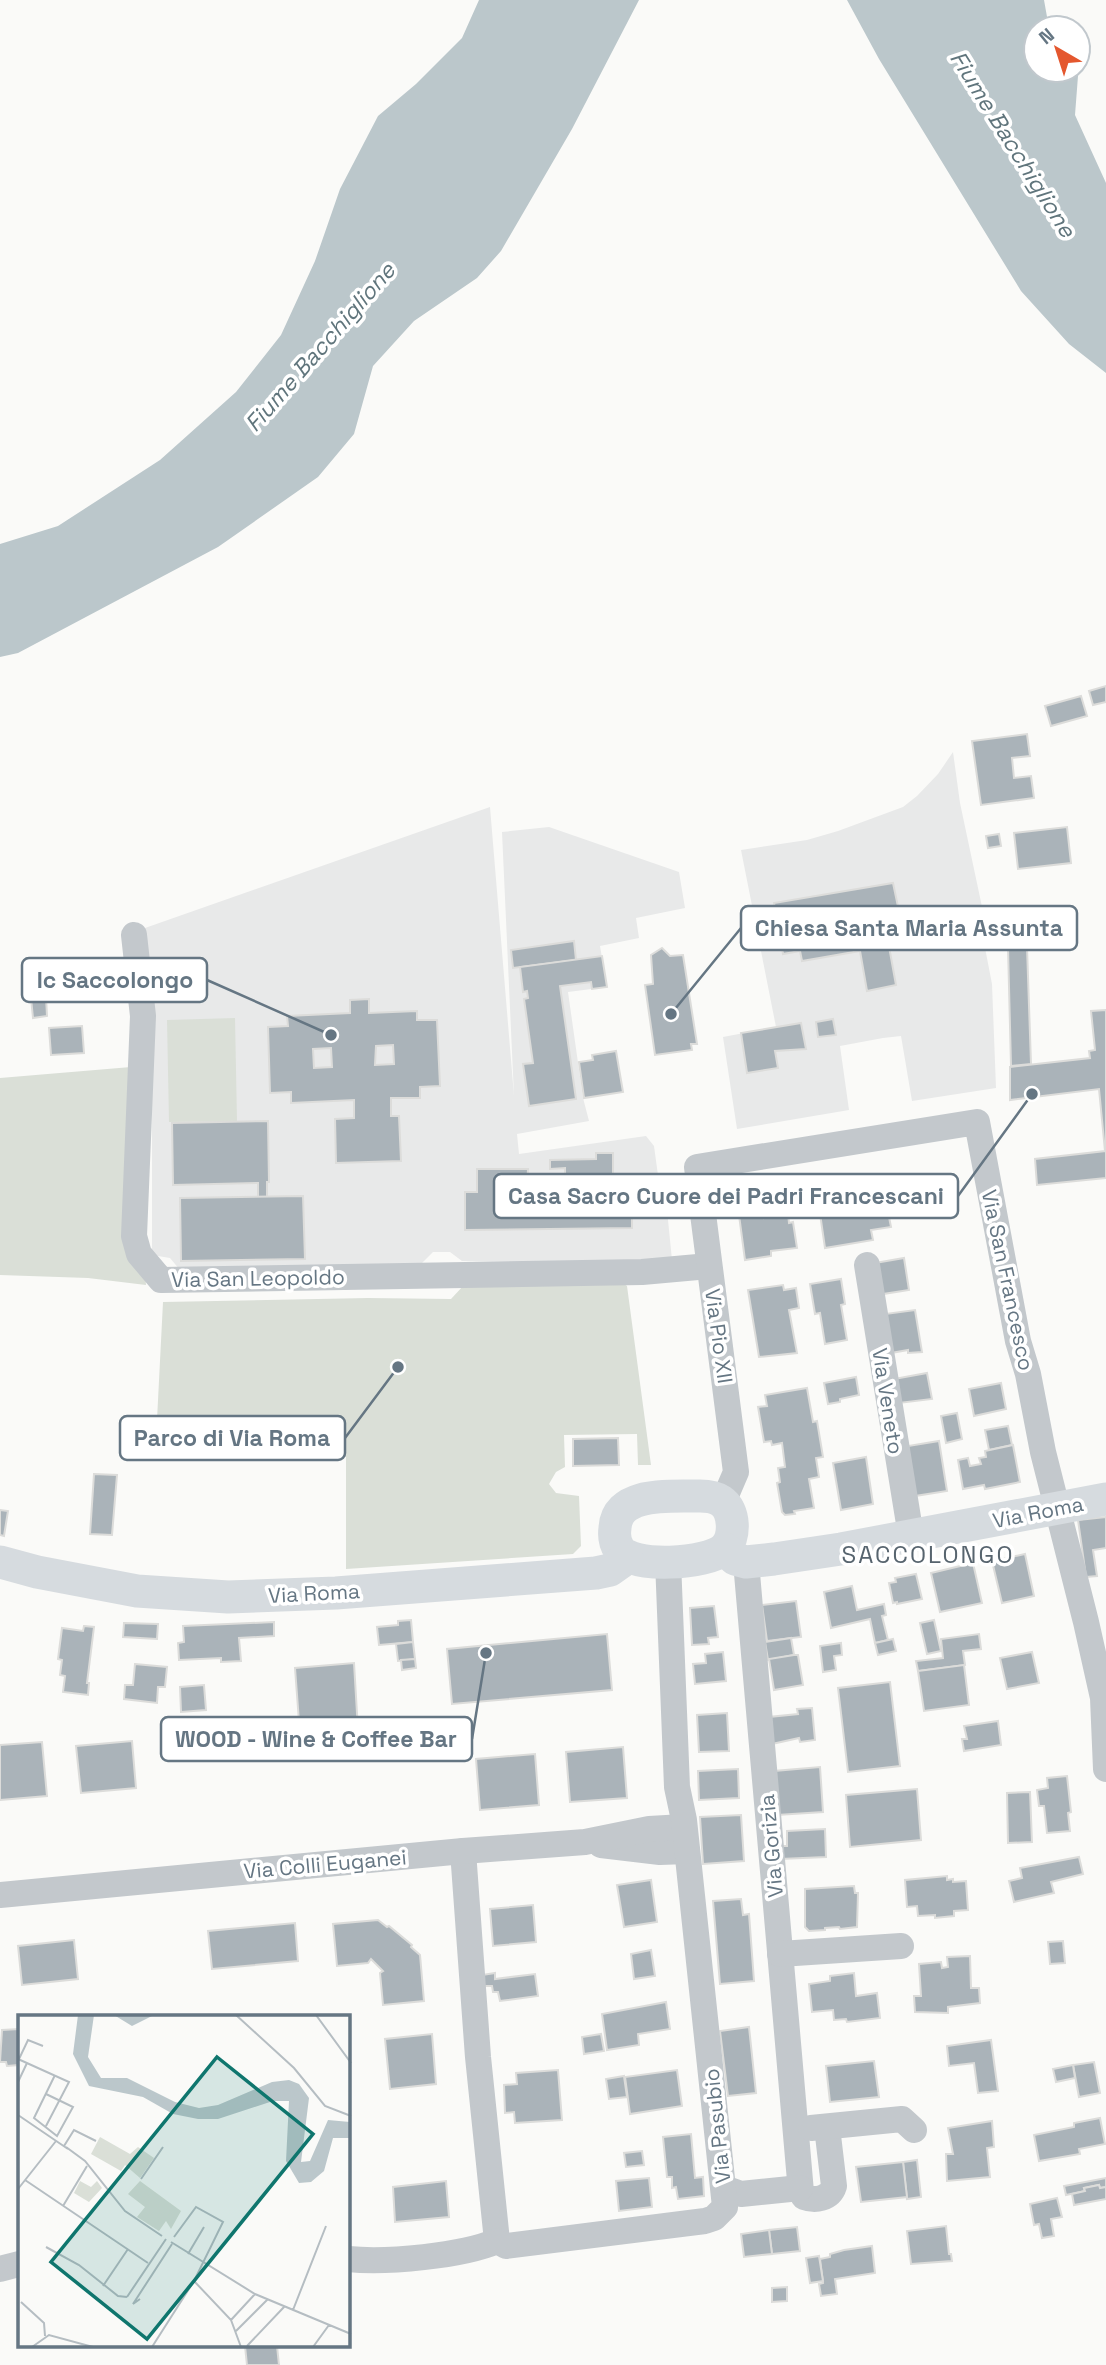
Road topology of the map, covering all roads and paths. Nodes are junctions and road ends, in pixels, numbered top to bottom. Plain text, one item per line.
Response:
1 (134, 935) dead end
2 (697, 1167) joint
3 (867, 1265) dead end
4 (709, 1266) junction
5 (1106, 1499) edge
6 (721, 1501) junction
7 (1057, 1508) junction
8 (911, 1536) junction
9 (736, 1555) junction
10 (626, 1558) junction
11 (0, 1562) edge
12 (668, 1568) junction
13 (1104, 1698) edge
14 (1106, 1769) edge
15 (677, 1787) junction
16 (649, 1829) junction
17 (685, 1839) junction
18 (585, 1842) junction
19 (463, 1851) junction
20 (0, 1895) edge
21 (901, 1946) dead end
22 (780, 1954) junction
23 (827, 2127) junction
24 (795, 2130) junction
25 (914, 2130) dead end
26 (724, 2188) junction
27 (800, 2188) junction
28 (496, 2241) junction
29 (350, 2259) edge
30 (18, 2264) edge
31 (0, 2269) edge

1 - 4 street, Via San Leopoldo
2 - 4 street, Via Pio XII
2 - 7 street, Via San Francesco
3 - 8 street, Via Veneto
4 - 6 street, Via Pio XII
5 - 7 main road, Via Roma
6 - 9 main road
6 - 10 main road
7 - 8 main road, Via Roma
7 - 13 street, Via San Francesco
8 - 9 main road, Via Roma
9 - 12 main road, Via Roma
9 - 22 street, Via Gorizia
10 - 11 main road, Via Roma
10 - 12 main road, Via Roma
12 - 15 street
13 - 14 street, Via San Francesco
15 - 16 street
15 - 17 street
16 - 17 street, Via Colli Euganei
16 - 18 street, Via Colli Euganei
17 - 18 street
17 - 26 street, Via Pasubio
18 - 19 street, Via Colli Euganei
19 - 20 street, Via Colli Euganei
19 - 28 street
21 - 22 street
22 - 24 street, Via Gorizia
23 - 24 street
23 - 25 street
23 - 27 street
24 - 27 street, Via Gorizia
26 - 27 street
26 - 28 street, Via Pasubio
28 - 29 street, Via Pasubio
30 - 31 street

